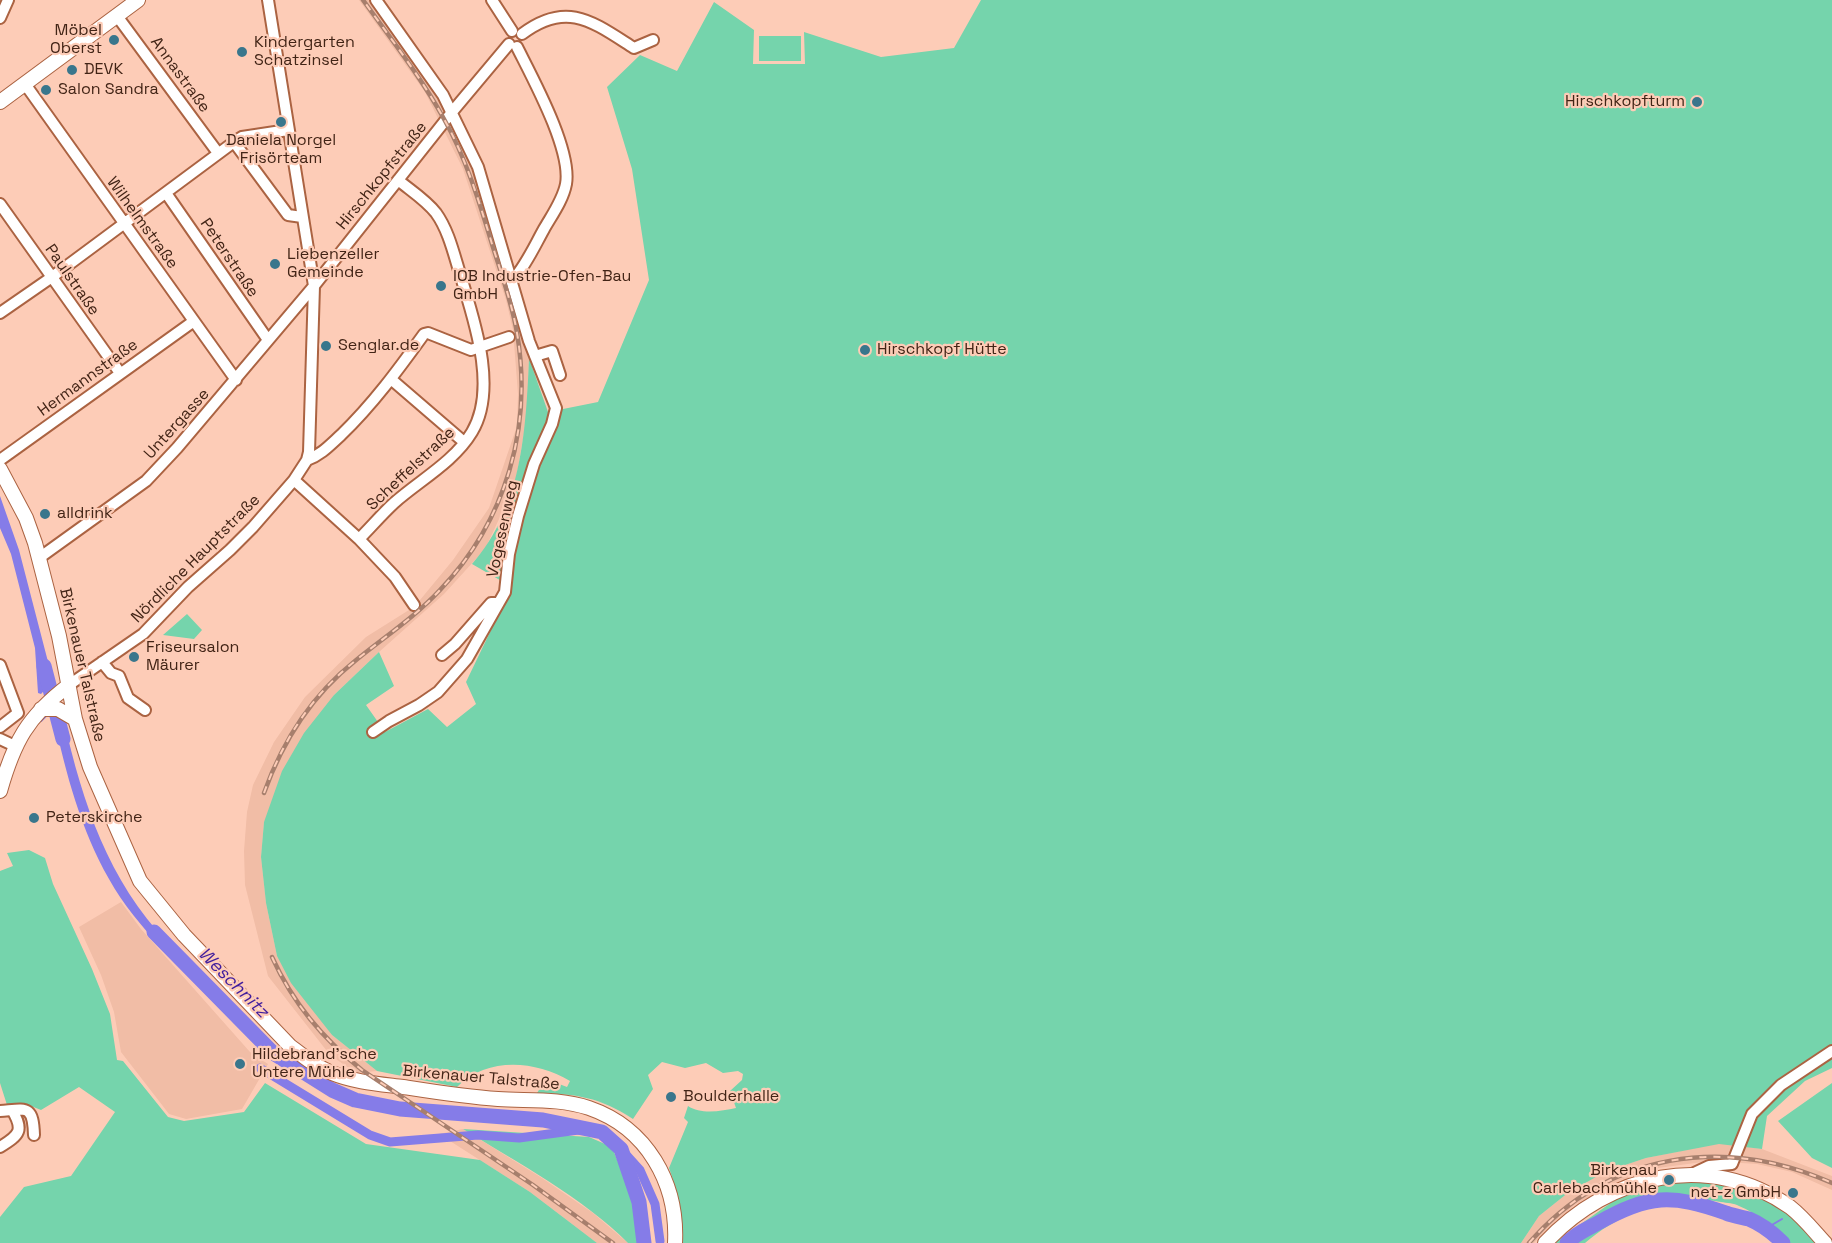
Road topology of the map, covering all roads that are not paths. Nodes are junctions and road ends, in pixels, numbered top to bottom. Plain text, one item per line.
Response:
1 (8, 0) edge
2 (138, 0) edge
3 (267, 0) edge
4 (376, 0) edge
5 (492, 0) edge
6 (117, 16) junction
7 (0, 18) edge
8 (517, 32) junction
9 (653, 40) dead end
10 (513, 46) junction
11 (24, 84) junction
12 (0, 102) edge
13 (452, 112) junction
14 (288, 130) junction
15 (234, 142) junction
16 (219, 153) junction
17 (398, 180) junction
18 (166, 192) junction
19 (0, 204) edge
20 (302, 217) junction
21 (124, 224) junction
22 (52, 277) junction
23 (513, 280) junction
24 (314, 286) junction
25 (0, 313) edge
26 (194, 321) junction
27 (509, 337) dead end
28 (268, 340) junction
29 (481, 347) junction
30 (534, 356) junction
31 (120, 373) junction
32 (560, 375) dead end
33 (236, 380) junction
34 (392, 380) junction
35 (464, 442) junction
36 (0, 460) edge
37 (307, 460) junction
38 (0, 469) edge
39 (294, 480) junction
40 (359, 539) junction
41 (39, 558) junction
42 (497, 603) junction
43 (414, 605) dead end
44 (442, 655) dead end
45 (102, 662) junction
46 (0, 665) edge
47 (67, 687) junction
48 (145, 710) dead end
49 (32, 714) junction
50 (72, 717) junction
51 (0, 727) edge
52 (373, 732) dead end
53 (0, 740) edge
54 (15, 746) junction
55 (0, 791) edge
56 (1832, 1052) edge
57 (12, 1110) junction
58 (0, 1111) edge
59 (34, 1135) dead end
60 (0, 1147) edge
61 (1692, 1174) junction
62 (675, 1243) edge
63 (1545, 1243) edge
64 (1826, 1243) edge

1 - 7 street
2 - 6 main road
3 - 14 street, Nördliche Hauptstraße
4 - 13 street
5 - 8 street
6 - 11 main road
6 - 16 street, Annastraße
8 - 9 street
8 - 10 street, Hirschkopfstraße
10 - 13 street, Hirschkopfstraße
10 - 23 street
11 - 12 main road
11 - 21 street, Wilhelmstraße
13 - 17 street, Hirschkopfstraße
13 - 23 street
14 - 15 street
14 - 20 street, Nördliche Hauptstraße
15 - 16 street
15 - 20 street
16 - 18 street
17 - 24 street, Hirschkopfstraße
17 - 29 street, Scheffelstraße
18 - 21 street
18 - 28 street, Peterstraße
19 - 22 street, Paulstraße
20 - 24 street, Nördliche Hauptstraße
21 - 22 street
21 - 26 street, Wilhelmstraße
22 - 25 street
22 - 31 street, Paulstraße
23 - 30 street
24 - 28 street, Untergasse
24 - 37 street, Nördliche Hauptstraße
26 - 31 street, Hermannstraße
26 - 33 street, Wilhelmstraße
27 - 29 street
28 - 33 street, Untergasse
29 - 34 street
29 - 35 street, Scheffelstraße
30 - 32 street
30 - 42 street, Vogesenweg
31 - 36 street, Hermannstraße
33 - 41 street, Untergasse
34 - 35 street
34 - 37 street
35 - 40 street, Scheffelstraße
37 - 39 street, Nördliche Hauptstraße
38 - 41 main road, Birkenauer Talstraße
39 - 40 street
39 - 45 street, Nördliche Hauptstraße
40 - 43 street
41 - 47 main road, Birkenauer Talstraße
42 - 44 street
42 - 52 street, Vogesenweg
45 - 47 street, Nördliche Hauptstraße
45 - 48 street
46 - 49 street
47 - 49 main road
47 - 50 main road, Birkenauer Talstraße
49 - 50 main road
49 - 51 street
49 - 54 main road
50 - 62 main road, Birkenauer Talstraße
53 - 54 street
54 - 55 main road
56 - 61 street
57 - 58 street
57 - 59 street
57 - 60 street
61 - 63 main road
61 - 64 main road

